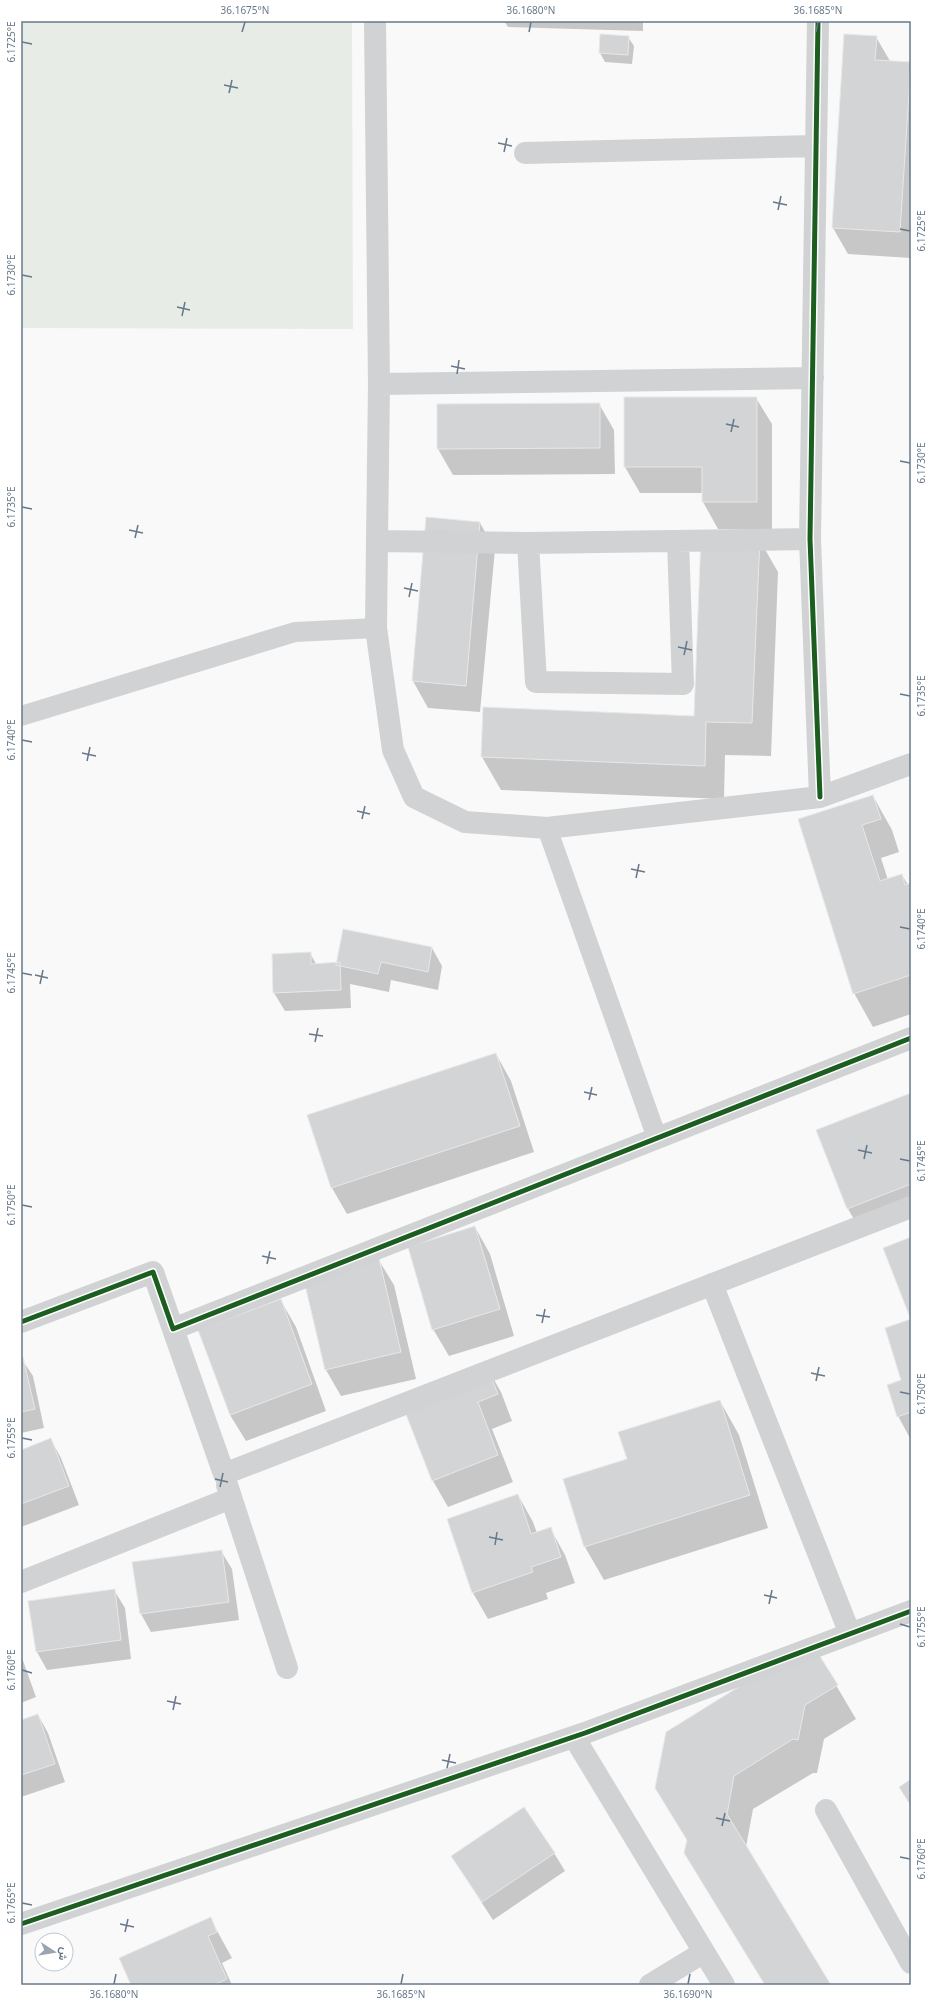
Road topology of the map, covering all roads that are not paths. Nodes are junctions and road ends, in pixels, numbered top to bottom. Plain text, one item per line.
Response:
1 (375, 21) edge
2 (818, 21) edge
3 (816, 146) junction
4 (525, 153) dead end
5 (813, 378) junction
6 (379, 384) junction
7 (810, 539) junction
8 (378, 541) junction
9 (678, 541) junction
10 (528, 543) junction
11 (376, 628) junction
12 (21, 716) edge
13 (911, 764) edge
14 (820, 797) junction
15 (547, 828) junction
16 (911, 1038) edge
17 (657, 1138) junction
18 (911, 1207) edge
19 (712, 1284) junction
20 (21, 1322) edge
21 (173, 1329) junction
22 (224, 1474) junction
23 (231, 1498) junction
24 (21, 1582) edge
25 (911, 1611) edge
26 (850, 1634) junction
27 (287, 1668) dead end
28 (574, 1737) junction
29 (826, 1810) dead end
30 (21, 1924) edge
31 (704, 1952) junction
32 (911, 1963) edge
33 (650, 1985) edge
34 (724, 1985) edge

1 - 6 street
2 - 3 street
3 - 4 street
3 - 5 street
5 - 6 street
5 - 7 street
6 - 8 street
7 - 9 street
7 - 14 street
8 - 10 street
8 - 11 street
9 - 10 street
9 - 10 street
11 - 12 lane
11 - 15 street
13 - 14 street
14 - 15 street
15 - 17 lane
16 - 17 street
17 - 21 street
18 - 19 street
19 - 22 street
19 - 26 street
20 - 21 street
21 - 22 street
22 - 23 street
23 - 24 street
23 - 27 street
25 - 26 street
26 - 28 street
28 - 30 street
28 - 31 street
29 - 32 street
31 - 33 street
31 - 34 street

